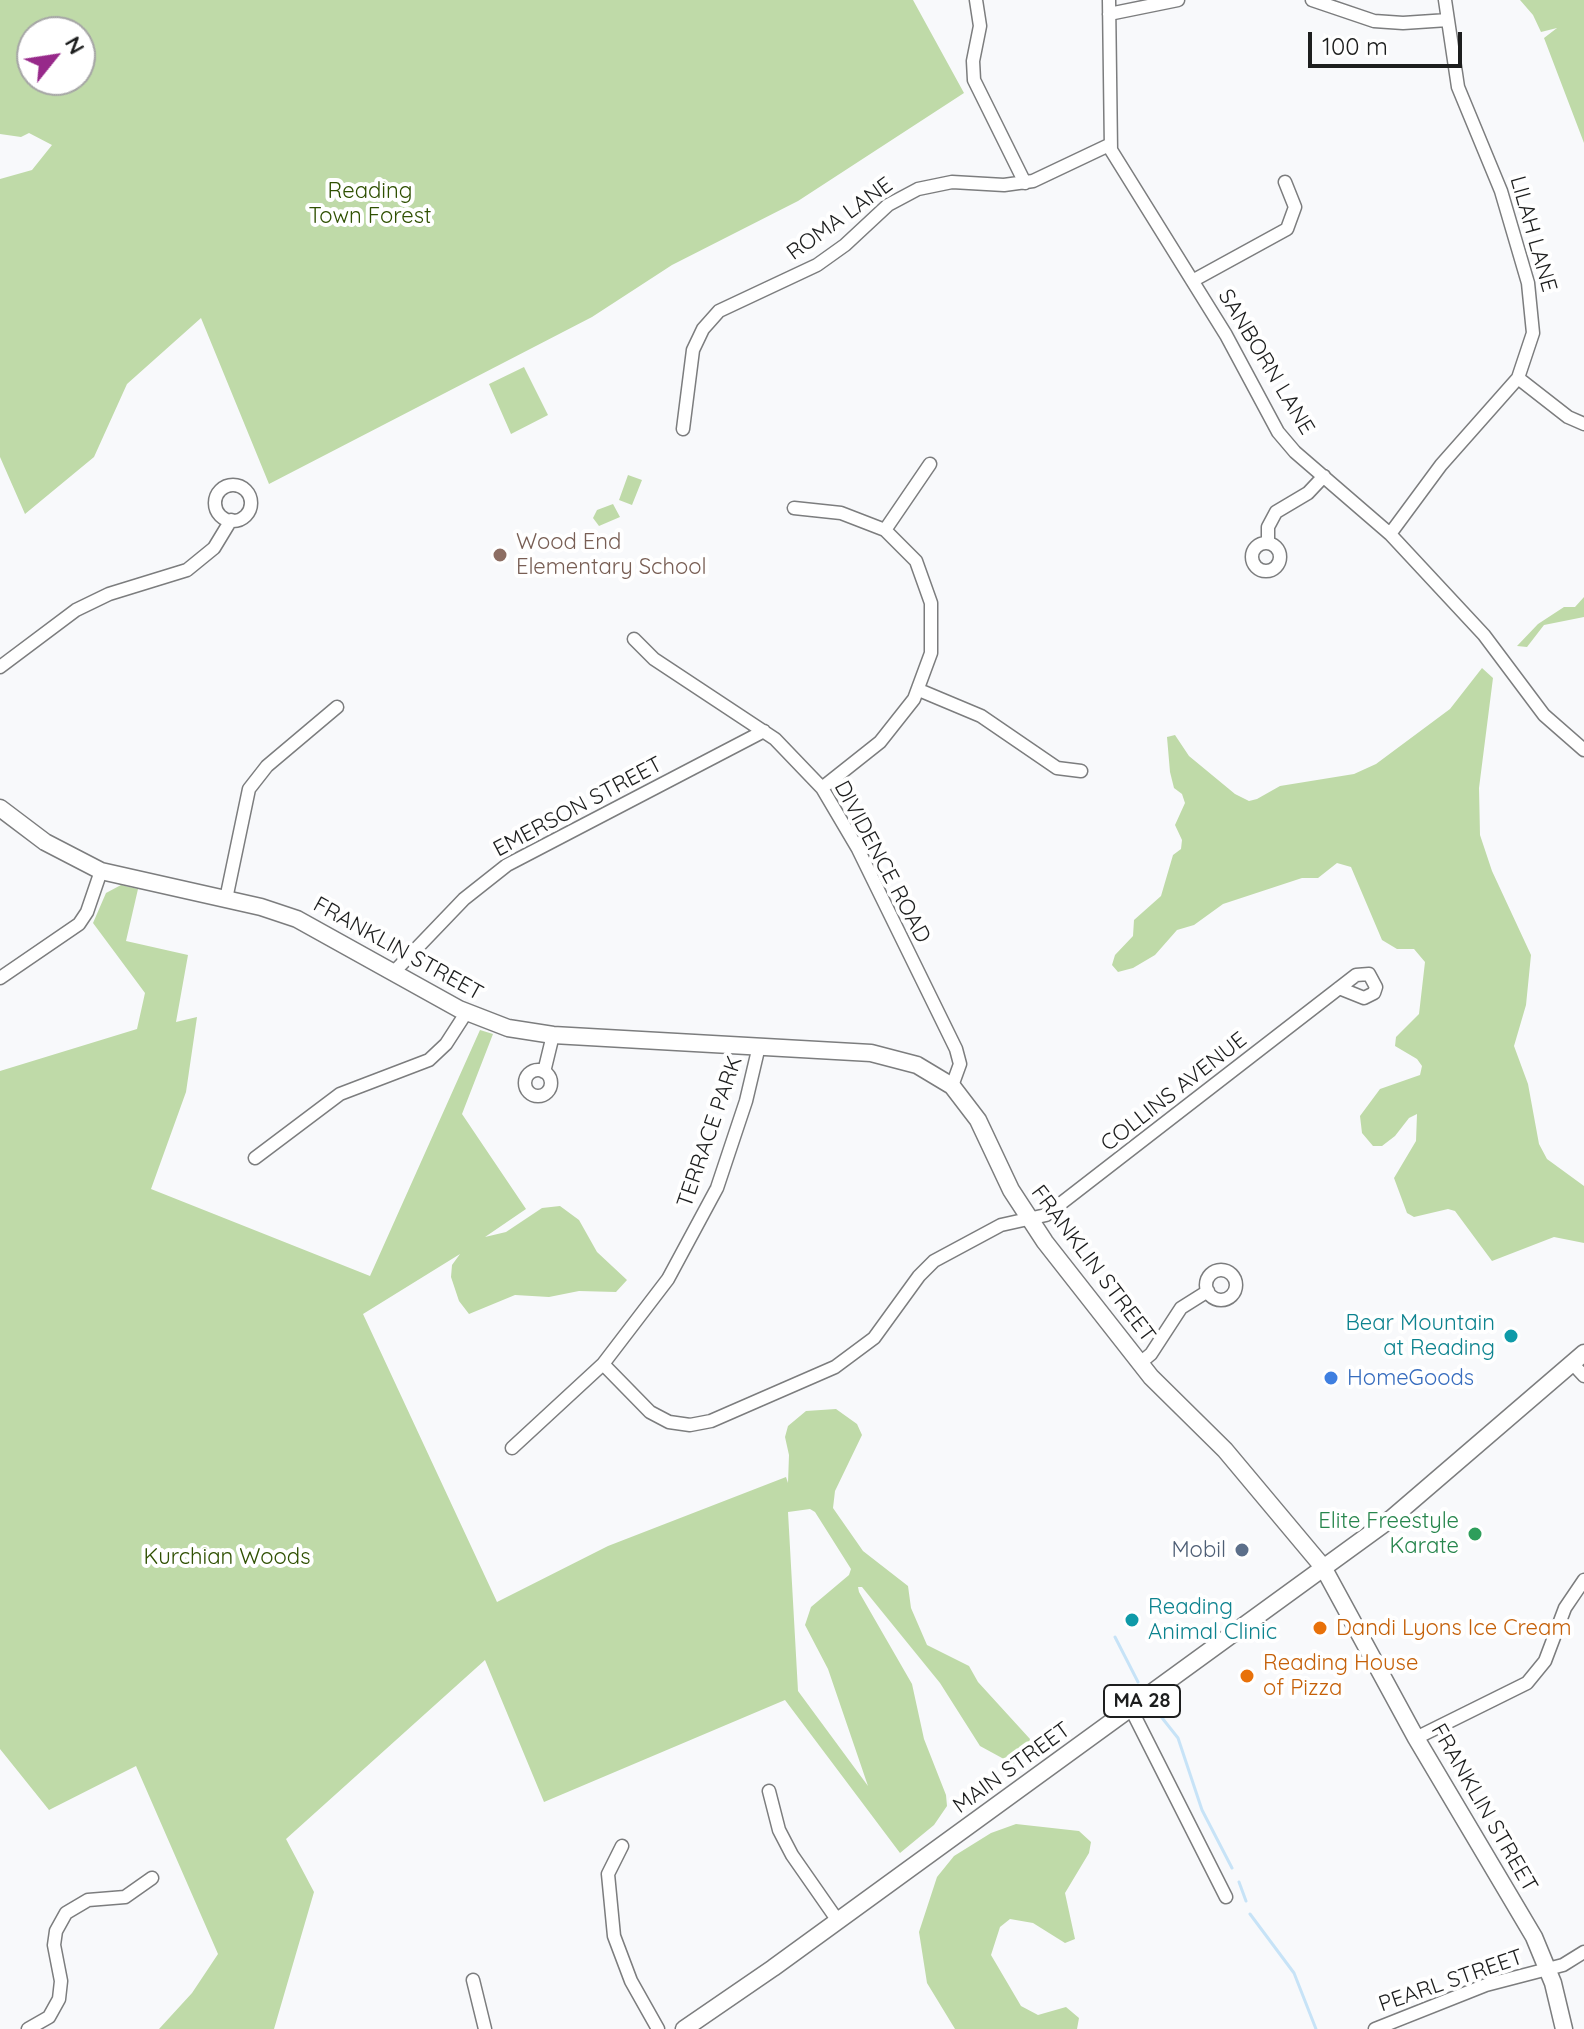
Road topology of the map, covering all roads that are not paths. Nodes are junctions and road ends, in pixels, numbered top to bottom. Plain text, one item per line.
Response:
1 (976, 0) edge
2 (1109, 0) edge
3 (1178, 0) edge
4 (1312, 0) edge
5 (1445, 0) edge
6 (1109, 14) junction
7 (1448, 20) junction
8 (1109, 145) junction
9 (1285, 182) dead end
10 (1025, 183) junction
11 (1194, 280) junction
12 (1518, 378) junction
13 (1584, 424) edge
14 (683, 429) dead end
15 (930, 464) dead end
16 (1324, 476) junction
17 (794, 508) dead end
18 (231, 520) dead end
19 (885, 530) junction
20 (1390, 534) junction
21 (1268, 543) dead end
22 (634, 639) dead end
23 (0, 667) edge
24 (919, 690) junction
25 (337, 707) dead end
26 (764, 731) junction
27 (1584, 750) edge
28 (1081, 771) dead end
29 (822, 788) junction
30 (0, 808) edge
31 (101, 871) junction
32 (226, 899) junction
33 (393, 973) junction
34 (0, 978) edge
35 (1339, 988) dead end
36 (466, 1013) junction
37 (553, 1035) junction
38 (759, 1046) junction
39 (544, 1072) dead end
40 (952, 1086) junction
41 (255, 1158) dead end
42 (1030, 1221) junction
43 (1208, 1291) dead end
44 (1578, 1358) edge
45 (1140, 1363) junction
46 (603, 1364) junction
47 (1584, 1376) edge
48 (512, 1448) dead end
49 (1323, 1567) junction
50 (1584, 1580) edge
51 (1131, 1709) junction
52 (1416, 1738) junction
53 (769, 1791) dead end
54 (622, 1846) dead end
55 (152, 1878) dead end
56 (1226, 1897) dead end
57 (838, 1921) junction
58 (1584, 1952) edge
59 (1549, 1970) junction
60 (473, 1980) dead end
61 (28, 2029) edge
62 (485, 2029) edge
63 (658, 2029) edge
64 (684, 2029) edge
65 (1375, 2029) edge
66 (1564, 2029) edge

1 - 10 street
2 - 6 street, SANBORN LANE
3 - 6 street
4 - 7 street
5 - 7 street, LILAH LANE
6 - 8 street, SANBORN LANE
7 - 12 street, LILAH LANE
8 - 10 street, ROMA LANE
8 - 11 street, SANBORN LANE
9 - 11 street
10 - 14 street, ROMA LANE
11 - 16 street, SANBORN LANE
12 - 13 street
12 - 20 street, LILAH LANE
15 - 19 street
16 - 20 street, SANBORN LANE
16 - 21 street
17 - 19 street
18 - 23 street
19 - 24 street
20 - 27 street, SANBORN LANE
22 - 26 street, DIVIDENCE ROAD
24 - 28 street
24 - 29 street
25 - 32 street
26 - 29 street, DIVIDENCE ROAD
26 - 33 street, EMERSON STREET
29 - 40 street, DIVIDENCE ROAD
30 - 31 main road, FRANKLIN STREET
31 - 32 main road, FRANKLIN STREET
31 - 34 street
32 - 33 main road, FRANKLIN STREET
33 - 36 main road, FRANKLIN STREET
35 - 42 street, COLLINS AVENUE
36 - 37 main road, FRANKLIN STREET
36 - 41 street
37 - 38 main road, FRANKLIN STREET
37 - 39 street
38 - 40 main road, FRANKLIN STREET
38 - 46 street, TERRACE PARK
40 - 42 main road, FRANKLIN STREET
42 - 45 main road, FRANKLIN STREET
42 - 46 street, COLLINS AVENUE
43 - 45 street
44 - 47 street
44 - 49 main road, MAIN STREET / MA 28
45 - 49 main road, FRANKLIN STREET
46 - 48 street, TERRACE PARK
49 - 51 main road, MAIN STREET / MA 28
49 - 52 main road, FRANKLIN STREET
50 - 52 street
51 - 56 street
51 - 57 main road, MAIN STREET / MA 28
52 - 59 main road, FRANKLIN STREET
53 - 57 street
54 - 63 street
55 - 61 street
57 - 64 main road, MAIN STREET / MA 28
58 - 59 street, PEARL STREET
59 - 65 street, PEARL STREET
59 - 66 main road, FRANKLIN STREET
60 - 62 street

